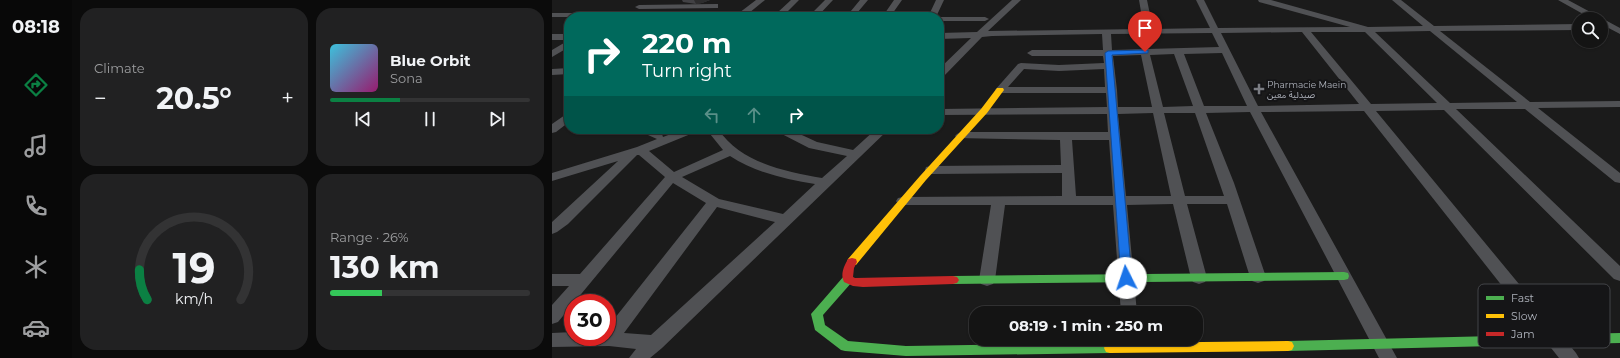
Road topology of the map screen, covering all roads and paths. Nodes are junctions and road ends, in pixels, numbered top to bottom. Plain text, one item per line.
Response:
1 (651, 0) edge
2 (722, 0) edge
3 (760, 0) edge
4 (795, 0) edge
5 (829, 0) edge
6 (864, 0) edge
7 (898, 0) edge
8 (940, 0) edge
9 (1017, 0) edge
10 (1143, 0) edge
11 (1200, 0) edge
12 (1262, 0) edge
13 (1396, 0) edge
14 (1562, 0) edge
15 (715, 6) junction
16 (639, 7) junction
17 (994, 9) dead end
18 (631, 12) edge
19 (708, 12) edge
20 (745, 12) edge
21 (783, 12) edge
22 (816, 12) edge
23 (854, 12) edge
24 (891, 12) edge
25 (934, 12) edge
26 (1585, 12) edge
27 (552, 15) edge
28 (564, 15) edge
29 (944, 19) edge
30 (985, 19) junction
31 (1608, 24) edge
32 (1572, 27) edge
33 (1608, 27) edge
34 (1618, 28) edge
35 (1367, 29) junction
36 (1433, 29) junction
37 (1215, 30) junction
38 (1305, 30) junction
39 (944, 31) edge
40 (1149, 31) junction
41 (552, 32) edge
42 (564, 32) edge
43 (1049, 32) junction
44 (1106, 32) junction
45 (976, 33) junction
46 (564, 36) edge
47 (944, 36) edge
48 (552, 37) edge
49 (563, 47) edge
50 (1225, 50) junction
51 (1178, 51) junction
52 (1032, 52) junction
53 (1145, 52) junction
54 (1108, 53) junction
55 (552, 54) edge
56 (1021, 66) junction
57 (1109, 66) junction
58 (944, 69) edge
59 (552, 72) edge
60 (564, 72) edge
61 (1059, 78) junction
62 (1000, 90) junction
63 (1112, 90) junction
64 (1620, 104) edge
65 (1528, 105) junction
66 (1446, 107) junction
67 (1369, 108) junction
68 (1254, 109) junction
69 (1158, 110) junction
70 (1200, 110) junction
71 (984, 111) junction
72 (1114, 111) junction
73 (944, 112) edge
74 (552, 116) edge
75 (564, 116) edge
76 (564, 120) edge
77 (564, 129) edge
78 (552, 130) edge
79 (552, 130) edge
80 (654, 134) edge
81 (663, 134) edge
82 (681, 134) edge
83 (716, 134) edge
84 (790, 134) edge
85 (878, 134) edge
86 (658, 136) junction
87 (961, 136) junction
88 (1066, 136) junction
89 (1115, 136) junction
90 (637, 151) junction
91 (732, 151) junction
92 (856, 154) junction
93 (578, 166) junction
94 (552, 169) edge
95 (1068, 169) junction
96 (930, 170) junction
97 (552, 177) edge
98 (672, 177) junction
99 (1620, 179) edge
100 (825, 182) junction
101 (1232, 200) junction
102 (903, 201) junction
103 (999, 201) junction
104 (1069, 201) junction
105 (1120, 201) junction
106 (1179, 201) junction
107 (714, 202) junction
108 (787, 220) junction
109 (552, 229) edge
110 (1620, 275) edge
111 (1344, 276) junction
112 (1258, 277) junction
113 (1126, 278) junction
114 (1199, 278) junction
115 (848, 279) junction
116 (552, 280) edge
117 (584, 280) junction
118 (987, 280) junction
119 (1510, 284) edge
120 (1128, 306) edge
121 (552, 317) edge
122 (616, 330) edge
123 (1610, 338) edge
124 (1620, 338) edge
125 (552, 340) edge
126 (564, 340) edge
127 (616, 340) edge
128 (1478, 342) edge
129 (656, 343) junction
130 (1381, 345) junction
131 (1076, 346) edge
132 (1184, 346) edge
133 (1562, 348) edge
134 (1291, 352) edge
135 (911, 355) edge
136 (638, 358) edge
137 (1388, 358) edge
138 (1570, 358) edge

1 - 16 street
2 - 15 street
3 - 20 street
4 - 21 street
5 - 22 street
6 - 23 street
7 - 24 street
8 - 25 street
9 - 45 street
10 - 40 street
11 - 37 street
12 - 35 street
13 - 36 street
14 - 26 street
15 - 16 street
15 - 19 street
16 - 18 street
17 - 30 street
27 - 28 street
29 - 30 street
30 - 45 street
31 - 34 street
32 - 36 street
33 - 34 street
35 - 36 street
35 - 38 street
35 - 66 street
36 - 65 street
37 - 38 street
37 - 40 street
37 - 50 street
38 - 67 street
39 - 45 street
40 - 44 street
41 - 42 street
43 - 44 street
43 - 45 street
43 - 52 street
44 - 54 street
45 - 47 street
45 - 58 street
46 - 48 street
49 - 55 street
50 - 51 street
50 - 68 street
51 - 53 street
51 - 70 street
52 - 54 street
52 - 56 street
53 - 54 street
53 - 69 street
54 - 57 street
56 - 61 street
56 - 62 street
57 - 61 street
57 - 63 street
59 - 60 street
61 - 62 street
61 - 63 street
62 - 71 street
63 - 72 street
64 - 65 street
65 - 66 street
65 - 99 street
66 - 67 street
66 - 110 street
67 - 68 street
67 - 119 street
68 - 70 street
68 - 111 street
69 - 70 street
69 - 72 street
69 - 106 street
70 - 101 street
71 - 72 street
71 - 73 street
71 - 87 street
72 - 89 street
74 - 75 street
76 - 78 street
77 - 79 street
80 - 86 street
81 - 86 street
82 - 90 street
83 - 91 street
84 - 92 street
85 - 92 street
86 - 93 street
87 - 88 street
87 - 96 street
88 - 89 street
88 - 95 street
89 - 105 street
90 - 93 street
90 - 98 street
90 - 109 street
91 - 98 street
91 - 100 street
92 - 100 street
93 - 94 street
93 - 97 street
95 - 96 street
95 - 104 street
96 - 102 street
98 - 107 street
98 - 117 street
100 - 108 street
101 - 106 street
101 - 112 street
102 - 103 street
102 - 115 street
103 - 104 street
103 - 118 street
104 - 105 street
105 - 106 street
105 - 113 street
106 - 114 street
107 - 108 street
107 - 122 street
108 - 129 street
111 - 112 street
111 - 130 street
112 - 114 street
113 - 114 street
113 - 118 street
113 - 120 street
115 - 118 street
115 - 135 street
116 - 117 street
117 - 121 street
123 - 124 street
125 - 126 street
127 - 129 street
128 - 130 street
129 - 136 street
130 - 134 street
130 - 137 street
131 - 135 street
132 - 134 street
133 - 138 street

